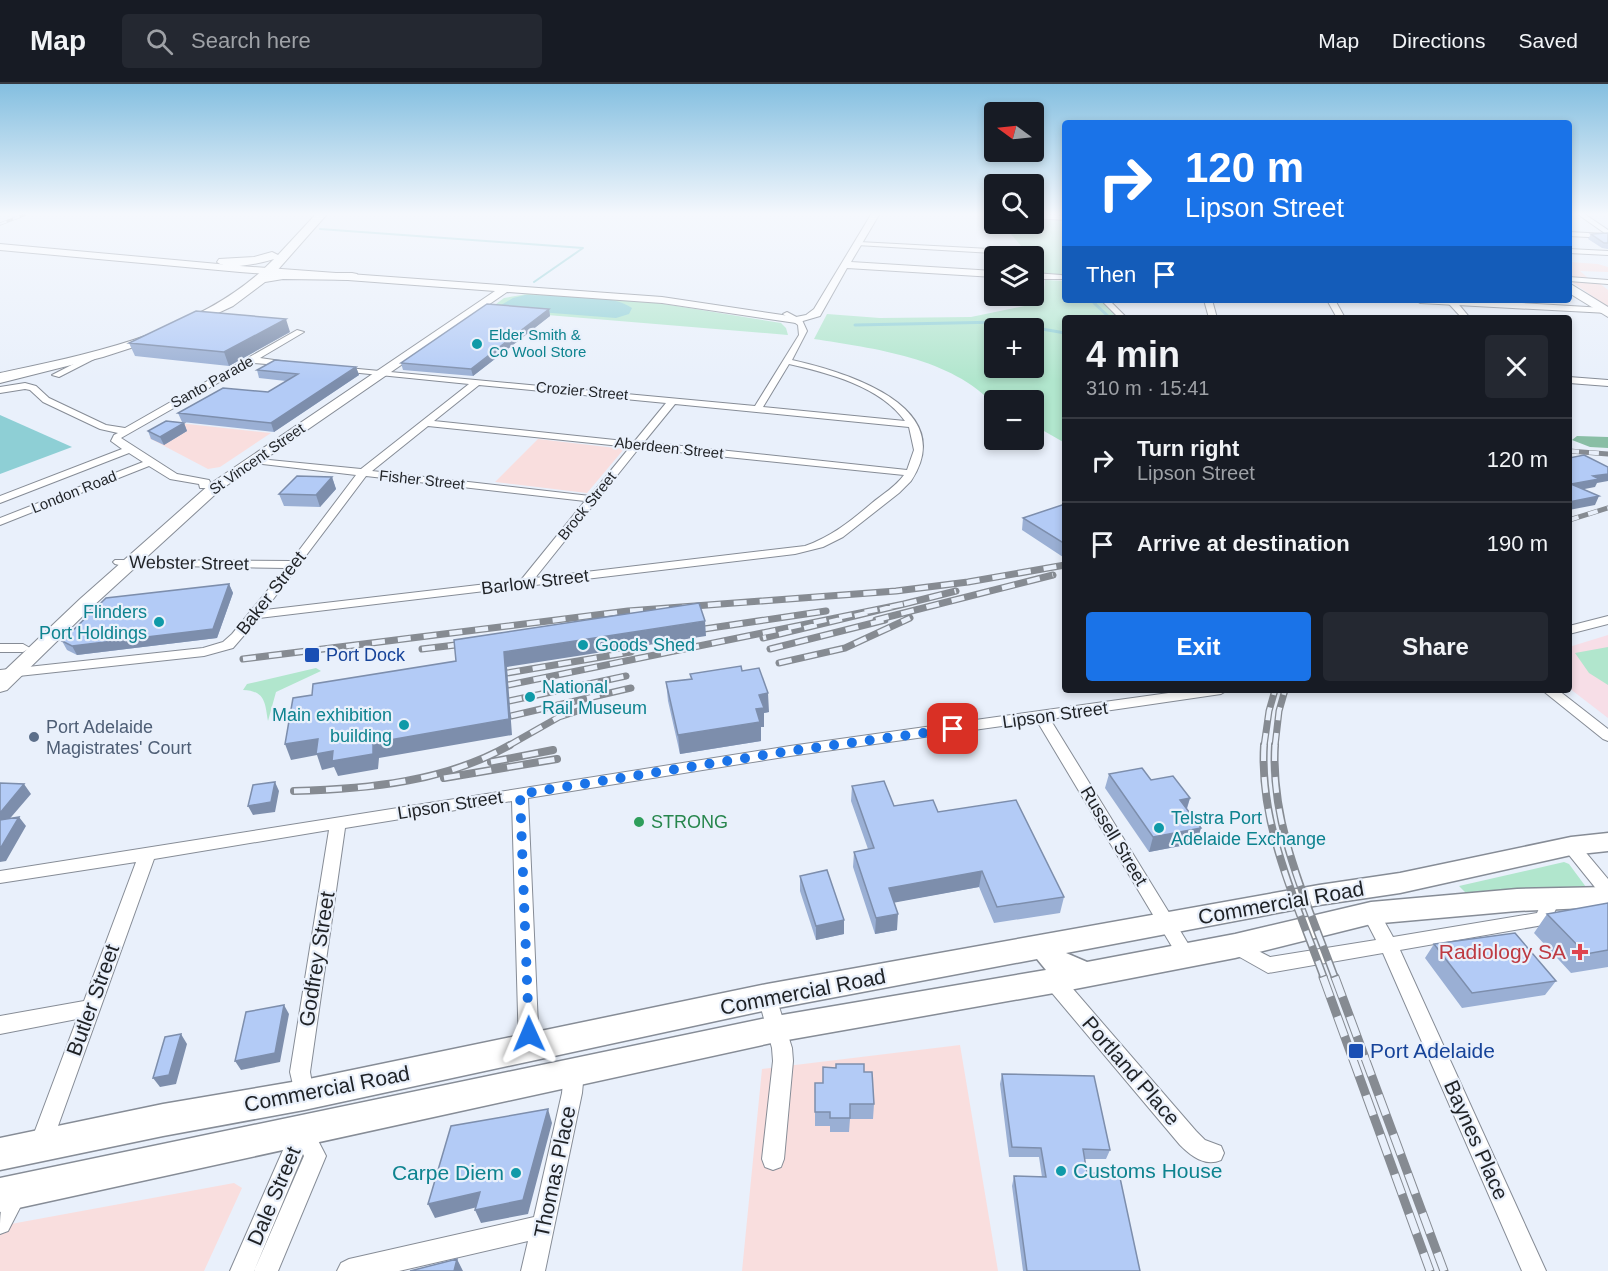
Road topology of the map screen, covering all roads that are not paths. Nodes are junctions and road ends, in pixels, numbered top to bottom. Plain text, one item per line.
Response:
1 (243, 268) edge
2 (288, 268) edge
3 (300, 268) edge
4 (843, 268) edge
5 (911, 268) edge
6 (260, 270) junction
7 (984, 273) edge
8 (352, 277) joint
9 (1044, 277) edge
10 (1062, 278) edge
11 (1572, 279) edge
12 (1608, 282) edge
13 (504, 286) junction
14 (1572, 289) edge
15 (543, 290) junction
16 (484, 293) junction
17 (1572, 298) edge
18 (1108, 303) edge
19 (1453, 303) edge
20 (1510, 303) edge
21 (1603, 314) edge
22 (1120, 315) edge
23 (1463, 315) edge
24 (792, 318) junction
25 (300, 333) dead end
26 (105, 351) junction
27 (251, 360) junction
28 (788, 361) junction
29 (297, 365) edge
30 (332, 368) edge
31 (376, 372) junction
32 (56, 375) dead end
33 (0, 376) edge
34 (1572, 380) edge
35 (477, 381) junction
36 (1608, 383) edge
37 (0, 390) edge
38 (673, 400) junction
39 (758, 408) junction
40 (427, 423) junction
41 (912, 424) junction
42 (124, 431) junction
43 (637, 445) junction
44 (129, 450) junction
45 (253, 460) junction
46 (148, 463) junction
47 (911, 473) junction
48 (363, 474) junction
49 (210, 486) junction
50 (592, 499) junction
51 (0, 500) edge
52 (0, 522) edge
53 (126, 562) junction
54 (294, 565) junction
55 (524, 584) junction
56 (256, 615) junction
57 (1608, 620) edge
58 (1572, 629) edge
59 (0, 648) edge
60 (23, 648) junction
61 (3, 676) edge
62 (1201, 693) edge
63 (1553, 693) edge
64 (1042, 717) junction
65 (1608, 736) edge
66 (520, 794) junction
67 (338, 823) junction
68 (1608, 842) edge
69 (1571, 846) junction
70 (147, 854) junction
71 (0, 878) edge
72 (1401, 883) junction
73 (1608, 891) edge
74 (1319, 895) junction
75 (1608, 897) edge
76 (1552, 898) junction
77 (1371, 913) junction
78 (1167, 923) junction
79 (1387, 944) junction
80 (1044, 946) junction
81 (1235, 946) junction
82 (1186, 955) junction
83 (1090, 975) junction
84 (1054, 981) junction
85 (766, 997) junction
86 (90, 1008) junction
87 (0, 1025) edge
88 (638, 1026) junction
89 (776, 1029) junction
90 (529, 1048) junction
91 (646, 1056) junction
92 (574, 1072) junction
93 (304, 1095) junction
94 (302, 1130) junction
95 (40, 1146) junction
96 (1213, 1153) dead end
97 (0, 1154) edge
98 (773, 1159) dead end
99 (9, 1193) edge
100 (0, 1223) edge
101 (543, 1226) junction
102 (242, 1271) edge
103 (266, 1271) edge
104 (349, 1271) edge
105 (533, 1271) edge
106 (1534, 1271) edge

1 - 6 street
2 - 6 street
3 - 13 street
4 - 24 street
5 - 7 street
6 - 8 highway
6 - 26 highway
6 - 33 highway
8 - 16 street
9 - 10 street
11 - 12 street
13 - 15 street
13 - 16 street, St Vincent Street
13 - 16 street
13 - 24 street
14 - 21 highway
15 - 16 street
15 - 24 street
16 - 31 street, St Vincent Street
17 - 21 highway
18 - 22 street
19 - 23 street
20 - 21 street
24 - 28 street
25 - 27 street, Santo Parade
26 - 32 street
26 - 33 highway
27 - 29 street
27 - 42 street, Santo Parade
28 - 39 street
28 - 41 street
30 - 31 street, Crozier Street
31 - 35 street, Crozier Street
31 - 45 street, St Vincent Street
31 - 49 street, St Vincent Street
34 - 36 street
35 - 38 street, Crozier Street
35 - 40 street, Baker Street
37 - 42 street
38 - 39 street, Crozier Street
38 - 43 street, Brock Street
39 - 41 street, Crozier Street
40 - 43 street, Aberdeen Street
40 - 48 street, Baker Street
41 - 47 street
42 - 44 street
43 - 47 street, Aberdeen Street
43 - 50 street, Brock Street
44 - 46 street
44 - 51 street
45 - 48 street, Fisher Street
45 - 49 street, St Vincent Street
46 - 49 street
46 - 52 street, London Road
47 - 55 street, Barlow Street
48 - 50 street, Fisher Street
48 - 54 street, Baker Street
49 - 53 street, St Vincent Street
50 - 55 street, Brock Street
53 - 54 street, Webster Street
53 - 60 street, St Vincent Street
53 - 61 street, St Vincent Street
54 - 56 street, Baker Street
55 - 56 street, Barlow Street
56 - 61 street, Baker Street
57 - 58 street
59 - 60 street
60 - 61 street, St Vincent Street
62 - 64 street, Lipson Street
63 - 65 street
64 - 66 street, Lipson Street
64 - 78 street, Russell Street
66 - 67 street, Lipson Street
66 - 90 street
67 - 70 street, Lipson Street
67 - 93 street, Godfrey Street
68 - 69 main road, Commercial Road
69 - 72 main road, Commercial Road
69 - 73 street
70 - 71 street, Lipson Street
70 - 86 street, Butler Street
72 - 74 main road, Commercial Road
72 - 77 main road
74 - 77 main road
74 - 78 main road, Commercial Road
75 - 76 main road, Commercial Road
76 - 77 main road, Commercial Road
76 - 79 street, Commercial Road
77 - 79 street, Baynes Place
77 - 81 main road, Commercial Road
78 - 80 main road, Commercial Road
78 - 82 street, Russell Street
79 - 81 street, Commercial Road
79 - 106 street, Baynes Place
80 - 83 main road
80 - 85 main road, Commercial Road
81 - 82 main road, Commercial Road
82 - 83 main road, Commercial Road
83 - 84 main road, Commercial Road
84 - 89 main road, Commercial Road
84 - 96 street, Portland Place
85 - 88 main road, Commercial Road
85 - 89 street
86 - 87 street
86 - 95 street, Butler Street
88 - 90 main road, Commercial Road
88 - 91 main road
89 - 91 main road, Commercial Road
89 - 98 street
90 - 93 main road, Commercial Road
91 - 92 main road, Commercial Road
92 - 94 main road, Commercial Road
92 - 101 street, Thomas Place
93 - 94 main road
93 - 95 main road, Commercial Road
94 - 99 main road, Commercial Road
94 - 102 street, Dale Street
94 - 103 street, Dale Street
95 - 97 main road, Commercial Road
99 - 100 street
101 - 104 street
101 - 105 street, Thomas Place

